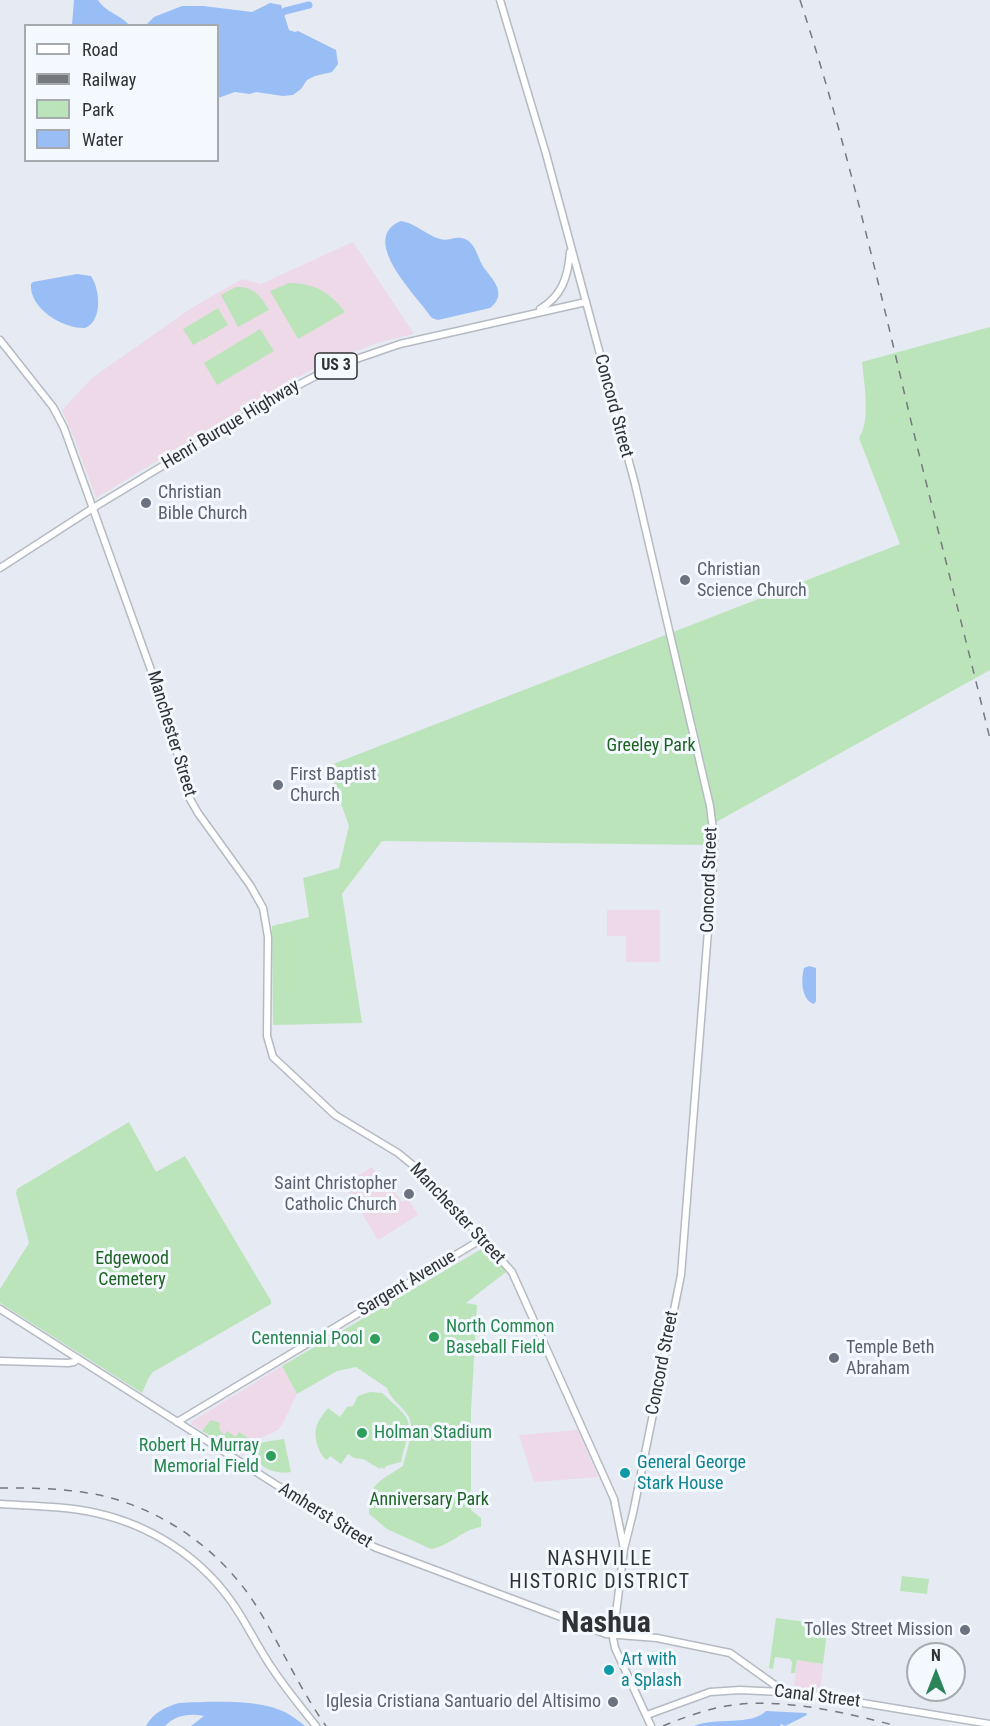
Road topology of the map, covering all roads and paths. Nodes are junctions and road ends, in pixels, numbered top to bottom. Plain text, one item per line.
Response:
1 (500, 0) edge
2 (570, 246) junction
3 (586, 302) junction
4 (534, 313) junction
5 (0, 340) edge
6 (93, 508) junction
7 (0, 568) edge
8 (482, 1239) junction
9 (0, 1309) edge
10 (78, 1359) junction
11 (0, 1362) edge
12 (177, 1422) junction
13 (0, 1504) edge
14 (624, 1549) junction
15 (613, 1636) junction
16 (781, 1691) junction
17 (647, 1715) junction
18 (990, 1724) edge
19 (316, 1726) edge
20 (651, 1726) edge

1 - 2 main road, Concord Street
2 - 3 main road, Concord Street
2 - 4 main road
3 - 4 main road, Henri Burque Highway / US 3
3 - 14 main road, Concord Street
4 - 6 main road, Henri Burque Highway / US 3
5 - 6 main road, Manchester Street
6 - 7 main road, Henri Burque Highway / US 3
6 - 8 main road, Manchester Street
8 - 12 main road, Sargent Avenue
8 - 14 main road, Manchester Street
9 - 10 main road, Amherst Street
10 - 11 main road
10 - 12 main road, Amherst Street
12 - 15 main road, Amherst Street
13 - 19 main road
14 - 15 main road, Concord Street
15 - 16 main road, Amherst Street
15 - 17 main road
16 - 17 main road, Canal Street
16 - 18 main road, Canal Street
17 - 20 main road

